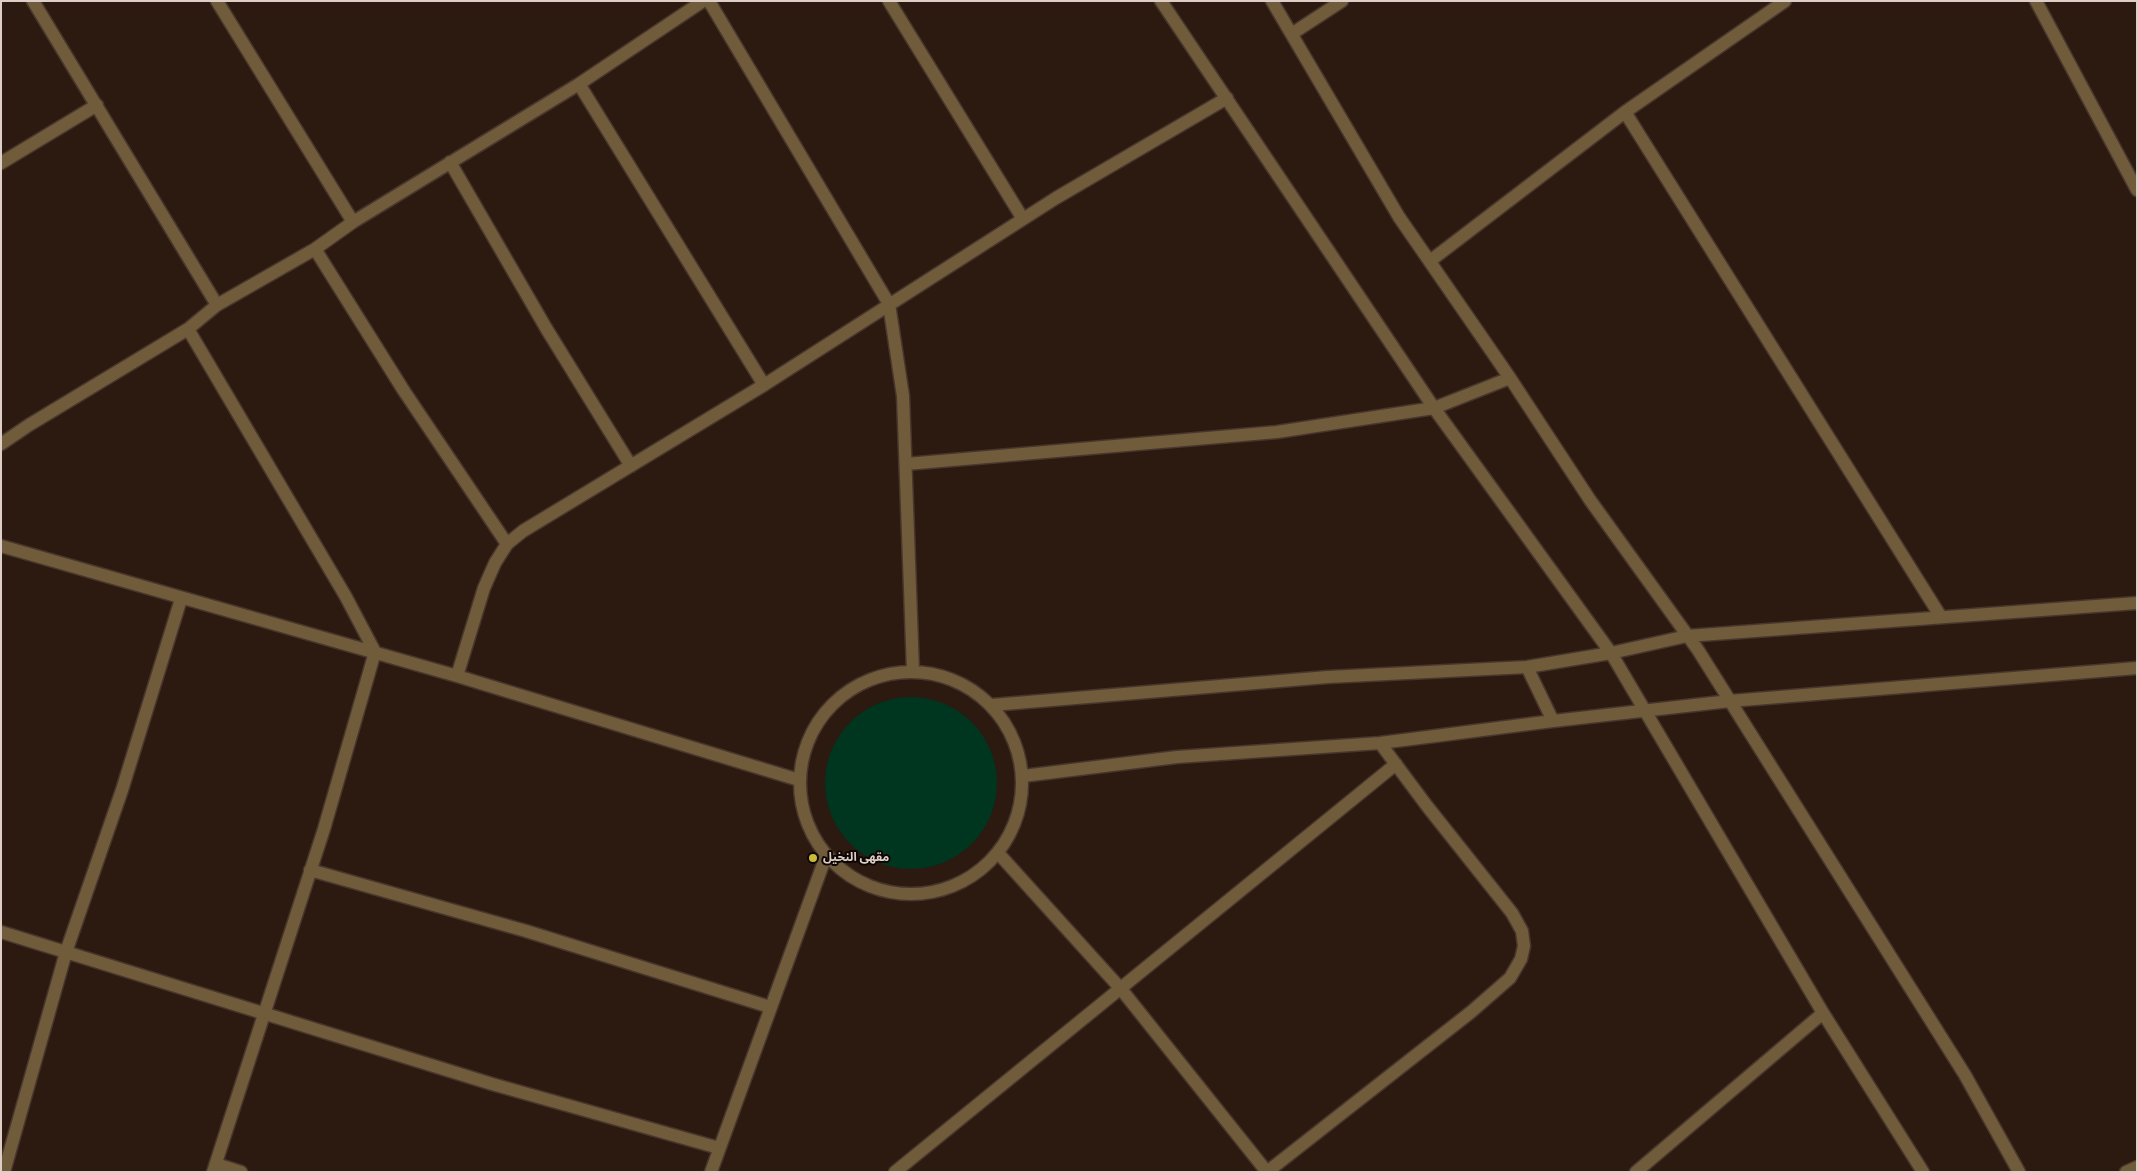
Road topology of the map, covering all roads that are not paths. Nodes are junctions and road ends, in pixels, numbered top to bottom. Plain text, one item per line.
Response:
1 (33, 1) edge
2 (217, 1) edge
3 (703, 1) edge
4 (709, 1) edge
5 (889, 1) edge
6 (1161, 1) edge
7 (1272, 1) edge
8 (1342, 1) edge
9 (1785, 1) edge
10 (2036, 1) edge
11 (1293, 33) junction
12 (579, 84) junction
13 (1227, 98) junction
14 (97, 105) junction
15 (1625, 112) junction
16 (1, 162) edge
17 (450, 162) junction
18 (2137, 190) edge
19 (1023, 218) junction
20 (353, 222) junction
21 (315, 249) junction
22 (1430, 261) junction
23 (889, 304) junction
24 (217, 306) junction
25 (188, 329) junction
26 (1510, 378) junction
27 (764, 385) junction
28 (1434, 408) junction
29 (1, 444) edge
30 (906, 464) junction
31 (631, 466) junction
32 (507, 544) junction
33 (1, 546) edge
34 (180, 599) junction
35 (2137, 603) edge
36 (1941, 617) junction
37 (1687, 636) junction
38 (375, 652) junction
39 (1611, 653) junction
40 (1527, 667) junction
41 (2137, 668) edge
42 (913, 671) junction
43 (457, 676) junction
44 (1730, 701) junction
45 (992, 705) junction
46 (1647, 711) junction
47 (1553, 721) junction
48 (1380, 743) junction
49 (1396, 764) junction
50 (1023, 776) junction
51 (799, 780) junction
52 (1000, 854) junction
53 (826, 856) junction
54 (310, 870) junction
55 (1, 932) edge
56 (66, 952) junction
57 (1121, 989) junction
58 (770, 1006) junction
59 (1823, 1013) junction
60 (264, 1015) junction
61 (719, 1148) junction
62 (2137, 1167) edge
63 (214, 1168) edge
64 (4, 1172) edge
65 (241, 1172) edge
66 (711, 1172) edge
67 (895, 1172) edge
68 (1267, 1172) edge
69 (1636, 1172) edge
70 (1923, 1172) edge
71 (2019, 1172) edge
72 (2126, 1172) edge

1 - 14 street
2 - 20 street
3 - 12 street
4 - 23 street
5 - 19 street
6 - 13 street
7 - 11 street
8 - 11 street
9 - 15 street
10 - 18 street
11 - 22 street
12 - 17 street
12 - 27 street
13 - 19 street
13 - 28 street
14 - 16 street
14 - 24 street
15 - 22 street
15 - 36 street
17 - 20 street
17 - 31 street
19 - 23 street
20 - 21 street
21 - 24 street
21 - 32 street
22 - 26 street
23 - 27 street
23 - 30 street
24 - 25 street
25 - 29 street
25 - 38 street
26 - 28 street
26 - 37 street
27 - 31 street
28 - 30 street
28 - 39 street
30 - 42 street
31 - 32 street
32 - 43 street
33 - 34 street
34 - 38 street
34 - 56 street
35 - 36 street
36 - 37 street
37 - 39 street
37 - 44 street
38 - 43 street
38 - 54 street
39 - 40 street
39 - 46 street
40 - 45 street
40 - 47 street
41 - 44 street
42 - 45 street
42 - 51 street
43 - 51 street
44 - 46 street
44 - 71 street
45 - 50 street
46 - 47 street
46 - 59 street
47 - 48 street
48 - 49 street
48 - 50 street
49 - 57 street
49 - 68 street
50 - 52 street
51 - 53 street
52 - 53 street
52 - 57 street
53 - 58 street
54 - 58 street
54 - 60 street
55 - 56 street
56 - 60 street
56 - 64 street
57 - 67 street
57 - 68 street
58 - 61 street
59 - 69 street
59 - 70 street
60 - 61 street
60 - 63 street
61 - 66 street
62 - 72 street
63 - 65 street

